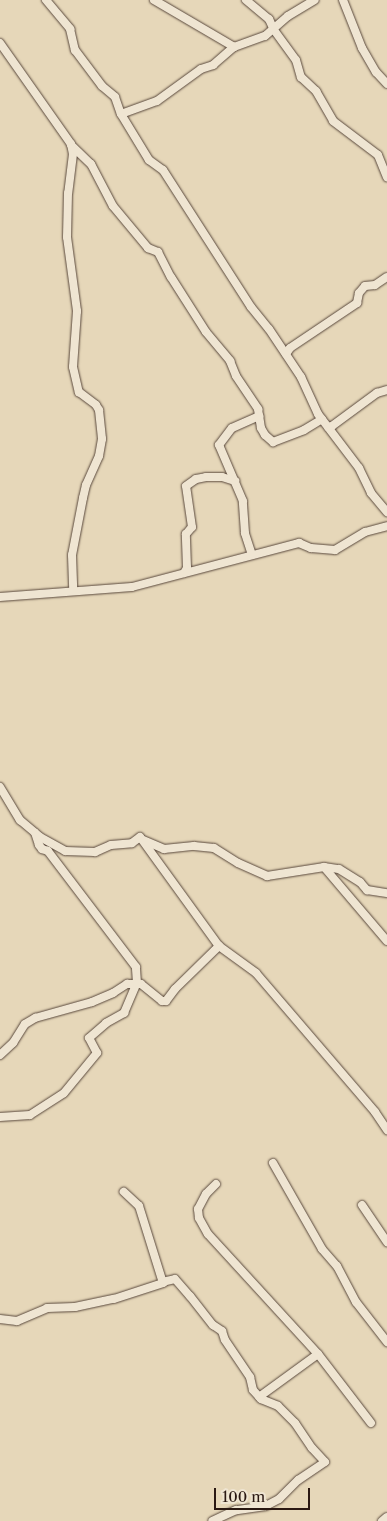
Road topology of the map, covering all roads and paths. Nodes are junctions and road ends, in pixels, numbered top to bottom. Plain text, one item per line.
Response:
1 (46, 0) edge
2 (154, 0) edge
3 (246, 0) edge
4 (315, 0) edge
5 (343, 0) edge
6 (274, 30) junction
7 (0, 43) edge
8 (234, 47) junction
9 (387, 84) edge
10 (121, 114) junction
11 (71, 144) junction
12 (387, 177) edge
13 (387, 277) edge
14 (286, 354) junction
15 (387, 390) edge
16 (259, 416) junction
17 (322, 419) junction
18 (328, 426) junction
19 (235, 481) junction
20 (387, 512) edge
21 (387, 526) edge
22 (252, 555) junction
23 (184, 574) junction
24 (73, 591) junction
25 (0, 597) edge
26 (0, 787) edge
27 (35, 833) junction
28 (140, 837) junction
29 (324, 868) junction
30 (387, 893) edge
31 (387, 941) edge
32 (219, 946) junction
33 (137, 983) junction
34 (0, 1055) edge
35 (0, 1117) edge
36 (387, 1130) edge
37 (272, 1163) dead end
38 (216, 1184) dead end
39 (124, 1192) dead end
40 (362, 1204) dead end
41 (387, 1242) edge
42 (162, 1282) junction
43 (0, 1319) edge
44 (387, 1342) edge
45 (318, 1354) junction
46 (259, 1397) junction
47 (371, 1423) dead end
48 (387, 1517) edge
49 (212, 1521) edge
50 (382, 1521) edge

1 - 10 street
2 - 8 street
3 - 6 street
4 - 6 street
5 - 9 street
6 - 8 street
6 - 12 street
7 - 11 street
8 - 10 street
10 - 14 street
11 - 16 street
11 - 24 street
13 - 14 street
14 - 17 street
15 - 18 street
16 - 17 street
16 - 19 street
17 - 18 street
18 - 20 street
19 - 22 street
19 - 23 street
21 - 22 street
22 - 23 street
23 - 24 street
24 - 25 street
26 - 27 street
27 - 28 street
27 - 33 street
28 - 29 street
28 - 32 street
29 - 30 street
29 - 31 street
32 - 33 street
32 - 36 street
33 - 34 street
33 - 35 street
37 - 44 street
38 - 45 street
39 - 42 street
40 - 41 street
42 - 43 street
42 - 46 street
45 - 46 street
45 - 47 street
46 - 49 street
48 - 50 street

